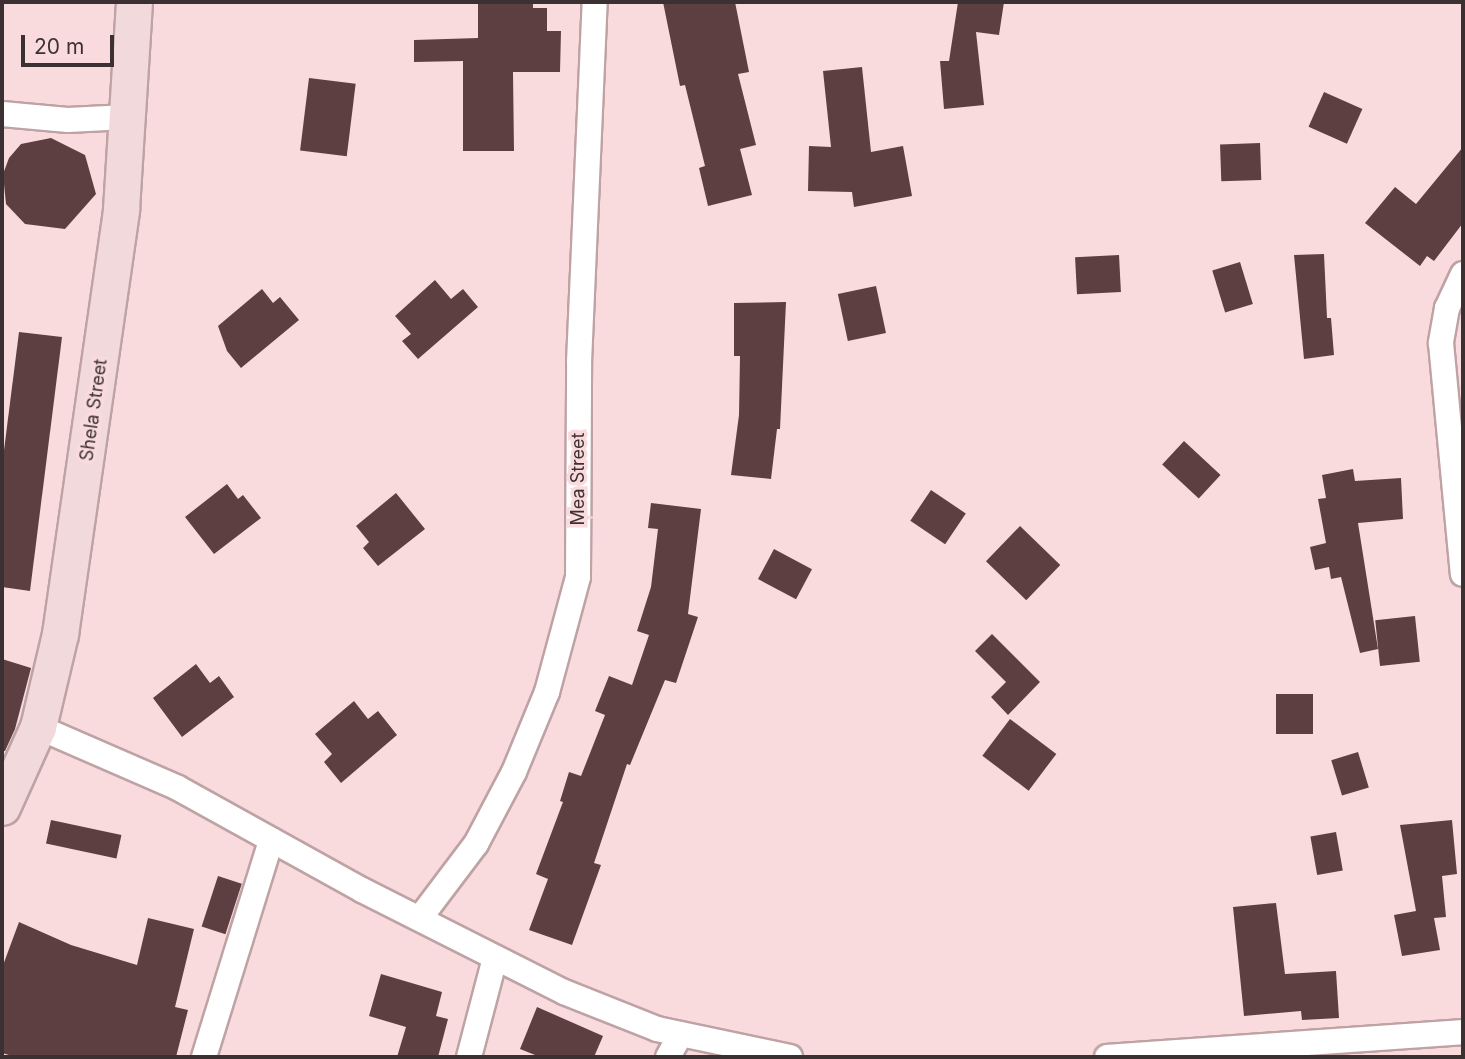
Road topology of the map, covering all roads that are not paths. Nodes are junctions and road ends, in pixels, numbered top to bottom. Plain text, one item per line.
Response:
1 (134, 2) edge
2 (596, 2) edge
3 (2, 114) edge
4 (127, 117) junction
5 (1463, 274) edge
6 (1463, 574) edge
7 (38, 727) junction
8 (2, 807) edge
9 (271, 840) junction
10 (420, 918) junction
11 (495, 958) junction
12 (669, 1031) junction
13 (1463, 1032) edge
14 (204, 1057) edge
15 (469, 1057) edge
16 (668, 1057) edge
17 (790, 1057) edge
18 (1107, 1057) edge

1 - 4 main road, Shela Street
2 - 10 street, Mea Street
3 - 4 street
4 - 7 main road, Shela Street
5 - 6 street
7 - 8 main road, Shela Street
7 - 9 street
9 - 10 street
9 - 14 street
10 - 11 street
11 - 12 street
11 - 15 street
12 - 16 street
12 - 17 street
13 - 18 street

